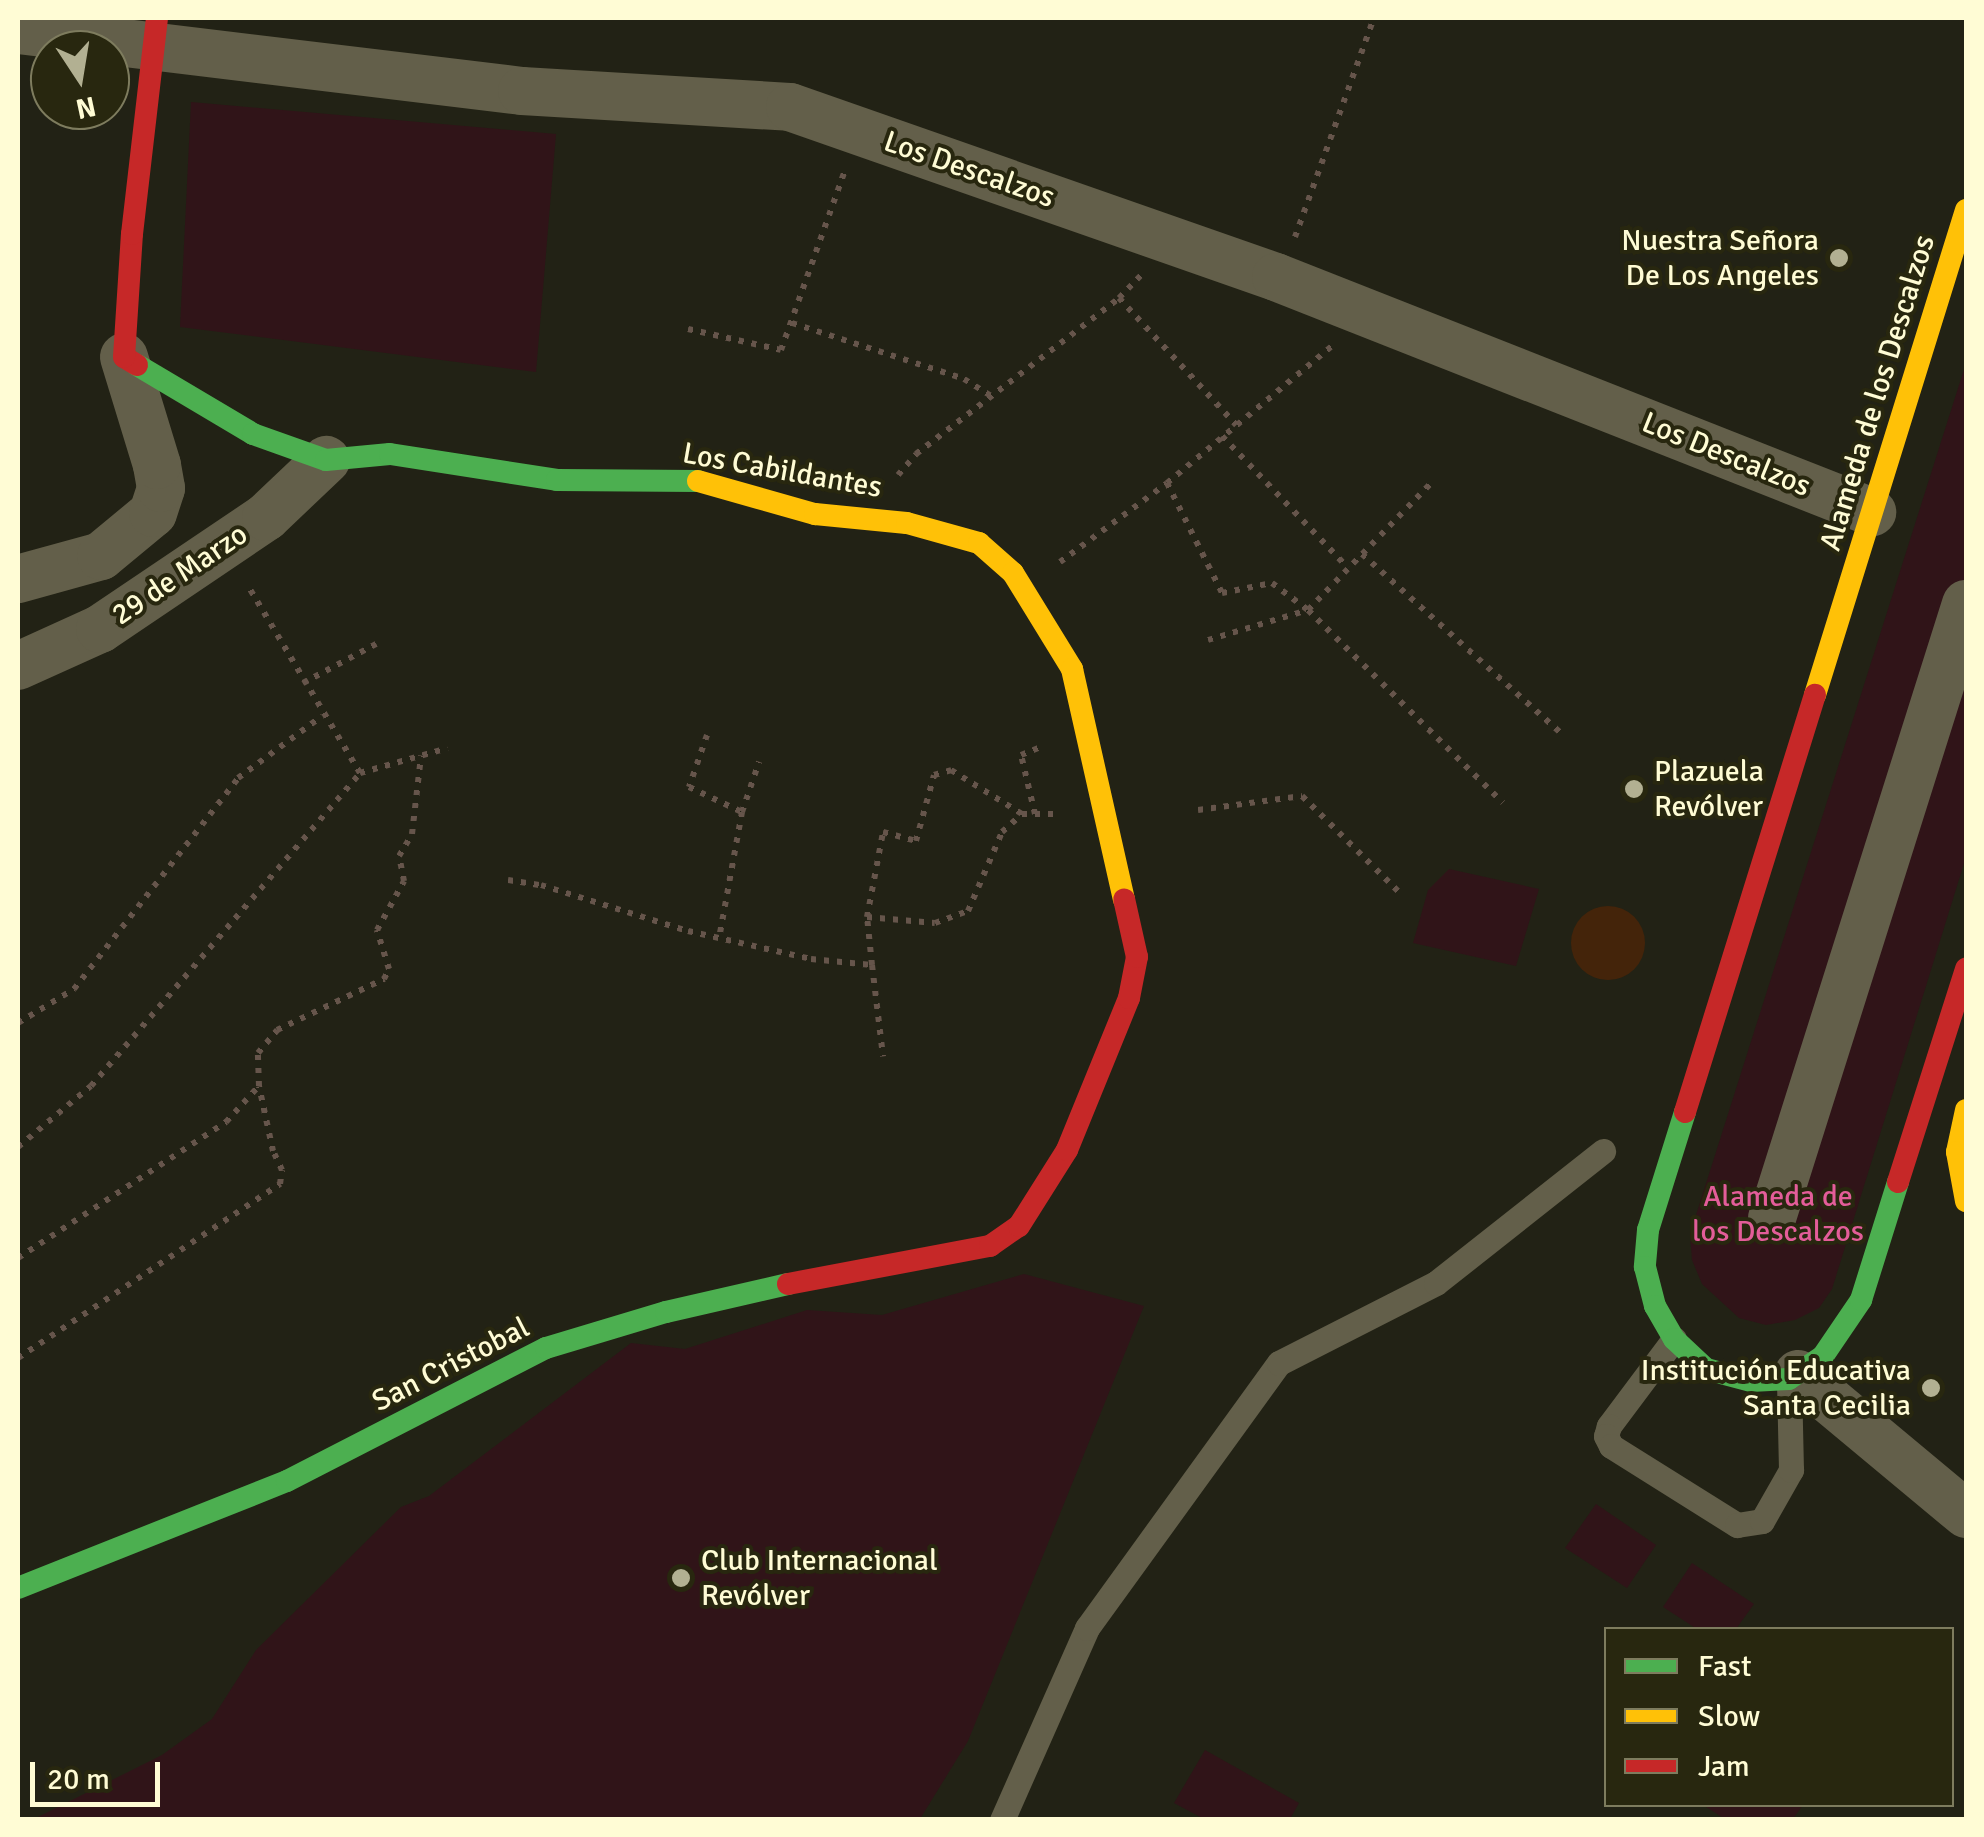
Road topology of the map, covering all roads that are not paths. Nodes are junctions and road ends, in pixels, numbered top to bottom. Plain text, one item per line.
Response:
1 (18, 30) edge
2 (155, 33) edge
3 (1966, 210) edge
4 (124, 357) junction
5 (326, 460) junction
6 (1872, 512) junction
7 (19, 568) edge
8 (1966, 604) edge
9 (18, 666) edge
10 (1966, 969) edge
11 (1966, 1110) edge
12 (1602, 1150) dead end
13 (1966, 1200) edge
14 (1772, 1218) dead end
15 (990, 1246) joint
16 (1674, 1339) junction
17 (1793, 1377) junction
18 (1966, 1514) edge
19 (18, 1588) edge
20 (1002, 1820) edge

1 - 2 street, Los Descalzos
2 - 4 street
2 - 6 street, Los Descalzos
3 - 6 street, Alameda de los Descalzos
4 - 5 street, Los Cabildantes
4 - 7 street
5 - 9 street, 29 de Marzo
5 - 15 street, Los Cabildantes
6 - 16 street, Alameda de los Descalzos
8 - 14 street
10 - 17 street
11 - 13 street
12 - 20 lane
15 - 19 street, San Cristobal
16 - 17 street, Alameda de los Descalzos
16 - 17 lane
17 - 18 street

